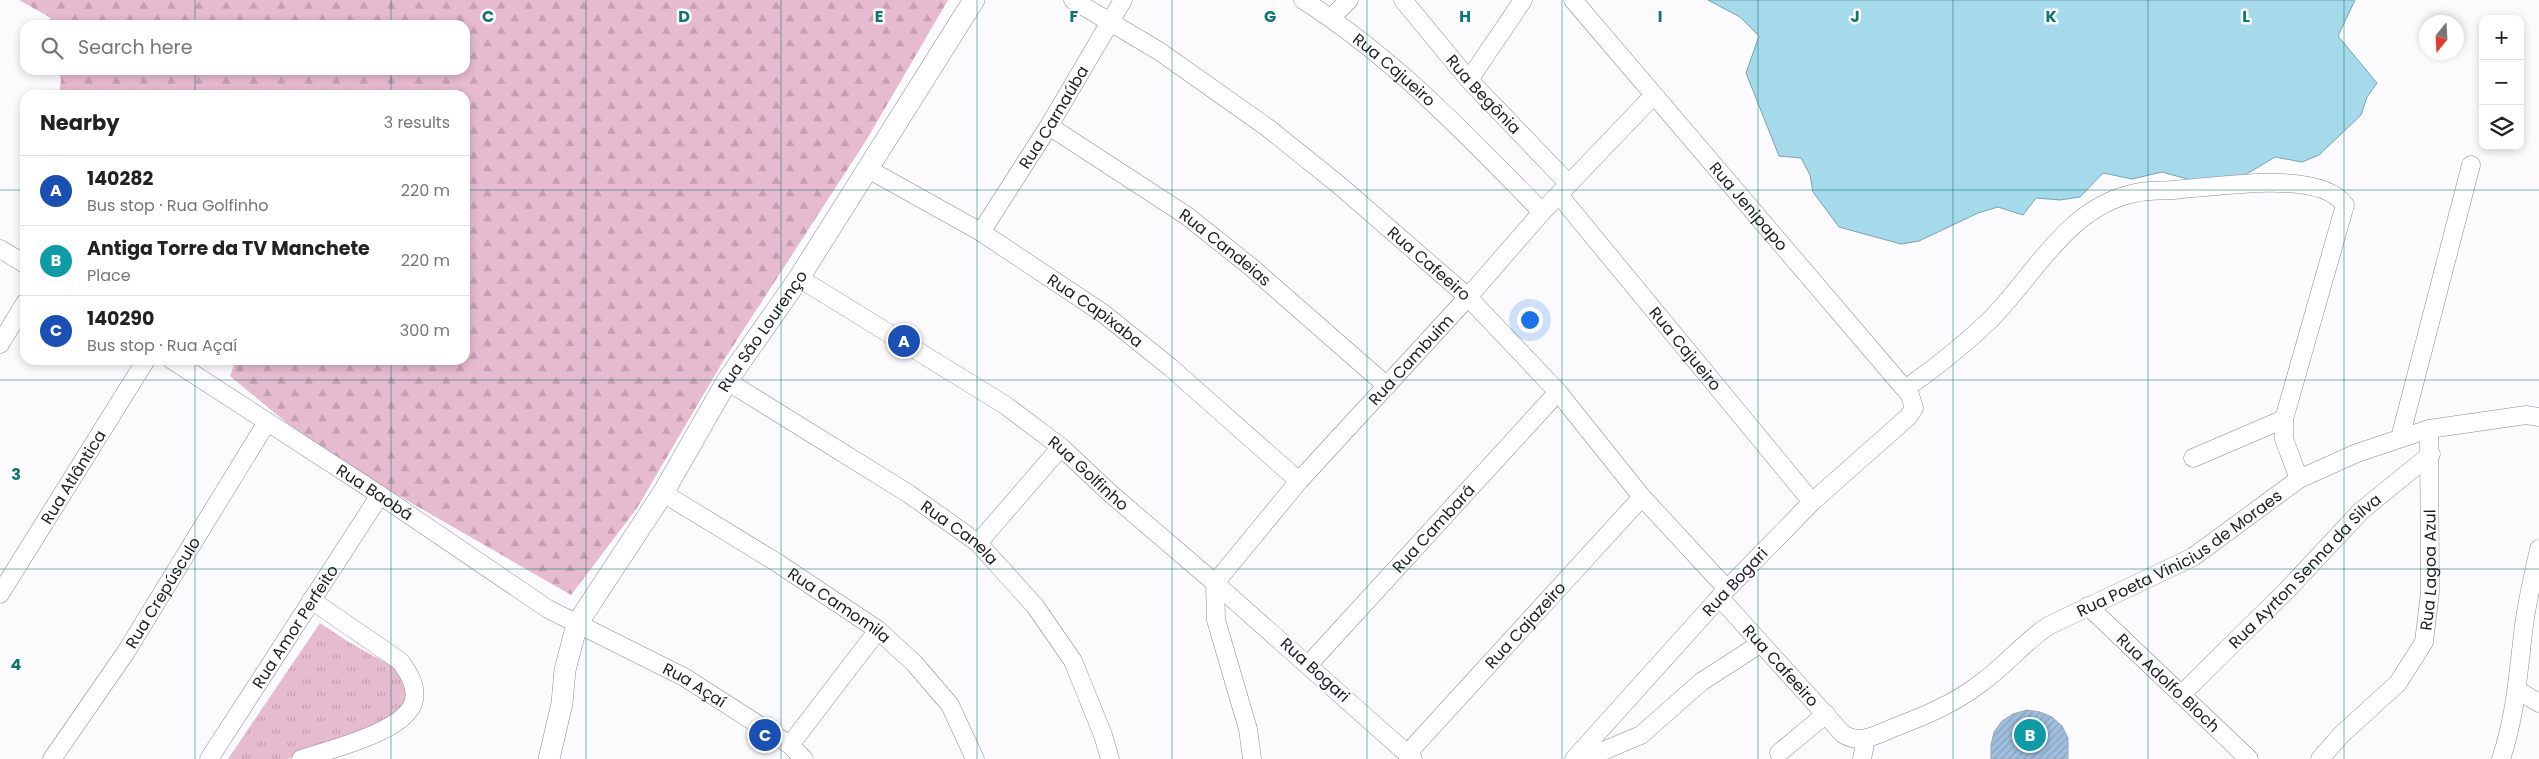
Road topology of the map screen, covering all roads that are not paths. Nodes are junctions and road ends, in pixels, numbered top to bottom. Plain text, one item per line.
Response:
1 (974, 0) edge
2 (1073, 0) edge
3 (1123, 0) edge
4 (1302, 0) edge
5 (1349, 0) edge
6 (1403, 0) edge
7 (1523, 0) edge
8 (1573, 0) edge
9 (1331, 18) junction
10 (1111, 22) junction
11 (1469, 80) junction
12 (1653, 96) junction
13 (1048, 126) junction
14 (2471, 165) dead end
15 (868, 169) junction
16 (1564, 189) junction
17 (1542, 212) junction
18 (981, 232) junction
19 (0, 249) edge
20 (20, 261) edge
21 (799, 278) junction
22 (1468, 297) junction
23 (20, 311) edge
24 (0, 344) edge
25 (143, 365) edge
26 (180, 365) edge
27 (727, 381) junction
28 (1386, 386) junction
29 (1905, 389) junction
30 (1558, 392) junction
31 (1908, 417) joint
32 (2539, 417) edge
33 (2284, 420) junction
34 (267, 422) junction
35 (2429, 430) junction
36 (2400, 438) junction
37 (1061, 447) junction
38 (2431, 454) junction
39 (2194, 458) dead end
40 (2300, 479) junction
41 (1299, 481) junction
42 (663, 493) junction
43 (380, 494) junction
44 (1642, 497) junction
45 (1812, 502) junction
46 (978, 543) junction
47 (2539, 550) edge
48 (1215, 583) junction
49 (0, 594) edge
50 (1723, 594) junction
51 (311, 600) junction
52 (2088, 606) junction
53 (577, 624) junction
54 (878, 630) junction
55 (1760, 644) junction
56 (1309, 664) junction
57 (2517, 690) junction
58 (2182, 694) junction
59 (2539, 703) edge
60 (1826, 714) junction
61 (1866, 738) junction
62 (790, 745) junction
63 (1779, 753) dead end
64 (1410, 756) edge
65 (52, 759) edge
66 (208, 759) edge
67 (301, 759) edge
68 (550, 759) edge
69 (804, 759) edge
70 (975, 759) edge
71 (1110, 759) edge
72 (1252, 759) edge
73 (1574, 759) edge
74 (1584, 759) edge
75 (1862, 759) edge
76 (2249, 759) edge
77 (2320, 759) edge
78 (2501, 759) edge

1 - 15 street, Rua São Lourenço
2 - 10 street, Rua Cafeeiro
3 - 10 street, Rua Carnaúba
4 - 9 street, Rua Cajueiro
5 - 9 street
6 - 11 street, Rua Begônia
7 - 11 street
8 - 12 street, Rua Jenipapo
9 - 17 street, Rua Cajueiro
10 - 13 street, Rua Carnaúba
10 - 22 street, Rua Cafeeiro
11 - 16 street, Rua Begônia
12 - 16 street, Rua Cambuim
12 - 29 street, Rua Jenipapo
13 - 18 street, Rua Carnaúba
13 - 28 street, Rua Candeias
14 - 36 street
15 - 18 street, Rua Capixaba
15 - 21 street, Rua São Lourenço
16 - 17 street, Rua Cambuim
16 - 45 street, Rua Cajueiro
17 - 22 street, Rua Cambuim
18 - 41 street, Rua Capixaba
19 - 20 street
21 - 27 street, Rua São Lourenço
21 - 37 street, Rua Golfinho
22 - 28 street, Rua Cambuim
22 - 30 street, Rua Cafeeiro
23 - 24 street
25 - 49 street, Rua Atlântica
26 - 34 street, Rua Baobá
27 - 42 street, Rua São Lourenço
27 - 46 street, Rua Canela
28 - 41 street, Rua Cambuim
29 - 31 street, Rua Jenipapo
29 - 33 street
30 - 44 street, Rua Cafeeiro
30 - 56 street, Rua Cambará
31 - 45 street, Rua Bogari
32 - 35 street, Rua Poeta Vinicius de Moraes
33 - 39 street
33 - 40 street
34 - 43 street, Rua Baobá
34 - 65 street, Rua Crepúsculo
35 - 36 street, Rua Poeta Vinicius de Moraes
35 - 38 street, Rua Lagoa Azul
36 - 40 street, Rua Poeta Vinicius de Moraes
37 - 46 street
37 - 48 street, Rua Golfinho
38 - 58 street, Rua Ayrton Senna da Silva
38 - 77 street, Rua Lagoa Azul
40 - 52 street, Rua Poeta Vinicius de Moraes
41 - 48 street, Rua Cambuim
42 - 53 street, Rua São Lourenço
42 - 54 street, Rua Camomila
43 - 51 street, Rua Amor Perfeito
43 - 53 street, Rua Baobá
44 - 50 street, Rua Cafeeiro
44 - 64 street, Rua Cajazeiro
45 - 50 street, Rua Bogari
46 - 71 street, Rua Canela
47 - 57 street
48 - 56 street, Rua Bogari
48 - 72 street
50 - 55 street, Rua Cafeeiro
50 - 73 street, Rua Bogari
51 - 66 street, Rua Amor Perfeito
51 - 67 street
52 - 58 street, Rua Adolfo Bloch
52 - 61 street, Rua Poeta Vinicius de Moraes
53 - 62 street, Rua Açaí
53 - 68 street, Rua São Lourenço
54 - 62 street
54 - 70 street, Rua Camomila
55 - 60 street, Rua Cafeeiro
55 - 74 street
56 - 64 street, Rua Bogari
57 - 59 street
57 - 78 street
58 - 76 street, Rua Adolfo Bloch
60 - 61 street, Rua Cafeeiro
60 - 63 street
61 - 75 street
62 - 69 street, Rua Açaí

